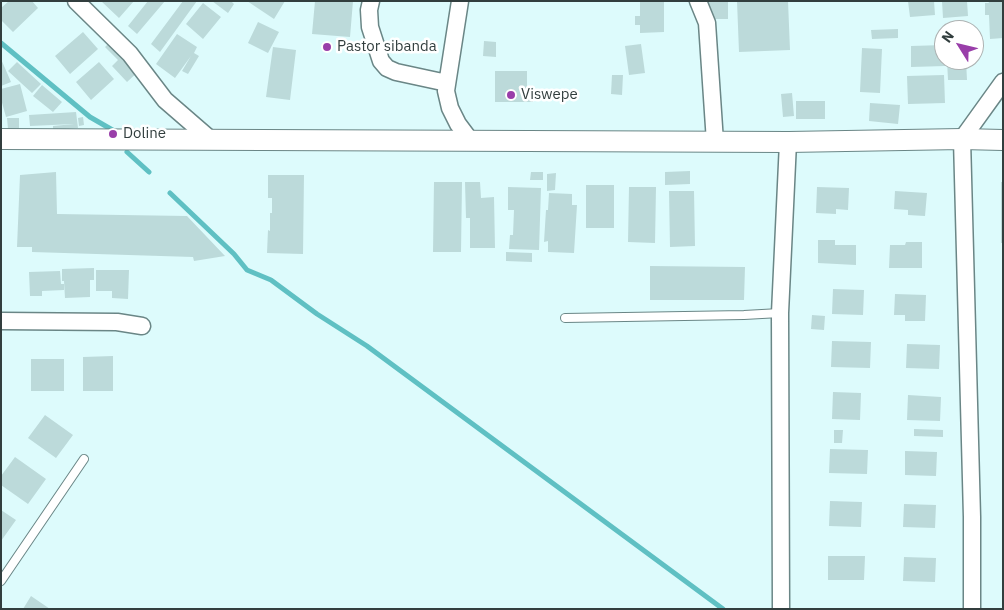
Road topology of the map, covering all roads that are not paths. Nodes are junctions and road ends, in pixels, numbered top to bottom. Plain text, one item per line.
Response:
1 (76, 1) edge
2 (371, 1) edge
3 (460, 1) edge
4 (698, 1) edge
5 (1003, 82) edge
6 (447, 83) junction
7 (1, 139) edge
8 (962, 139) junction
9 (210, 140) junction
10 (470, 140) junction
11 (1003, 140) edge
12 (715, 142) junction
13 (788, 142) junction
14 (780, 313) junction
15 (565, 318) dead end
16 (1, 321) edge
17 (142, 326) dead end
18 (84, 459) dead end
19 (1, 582) edge
20 (780, 609) edge
21 (972, 609) edge

1 - 9 street
2 - 6 street
3 - 6 street
4 - 12 street
5 - 8 street
6 - 10 street
7 - 9 street
8 - 11 street
8 - 13 street
8 - 21 street
9 - 10 street
10 - 12 street
12 - 13 street
13 - 14 street
14 - 15 lane
14 - 20 street
16 - 17 street
18 - 19 lane

